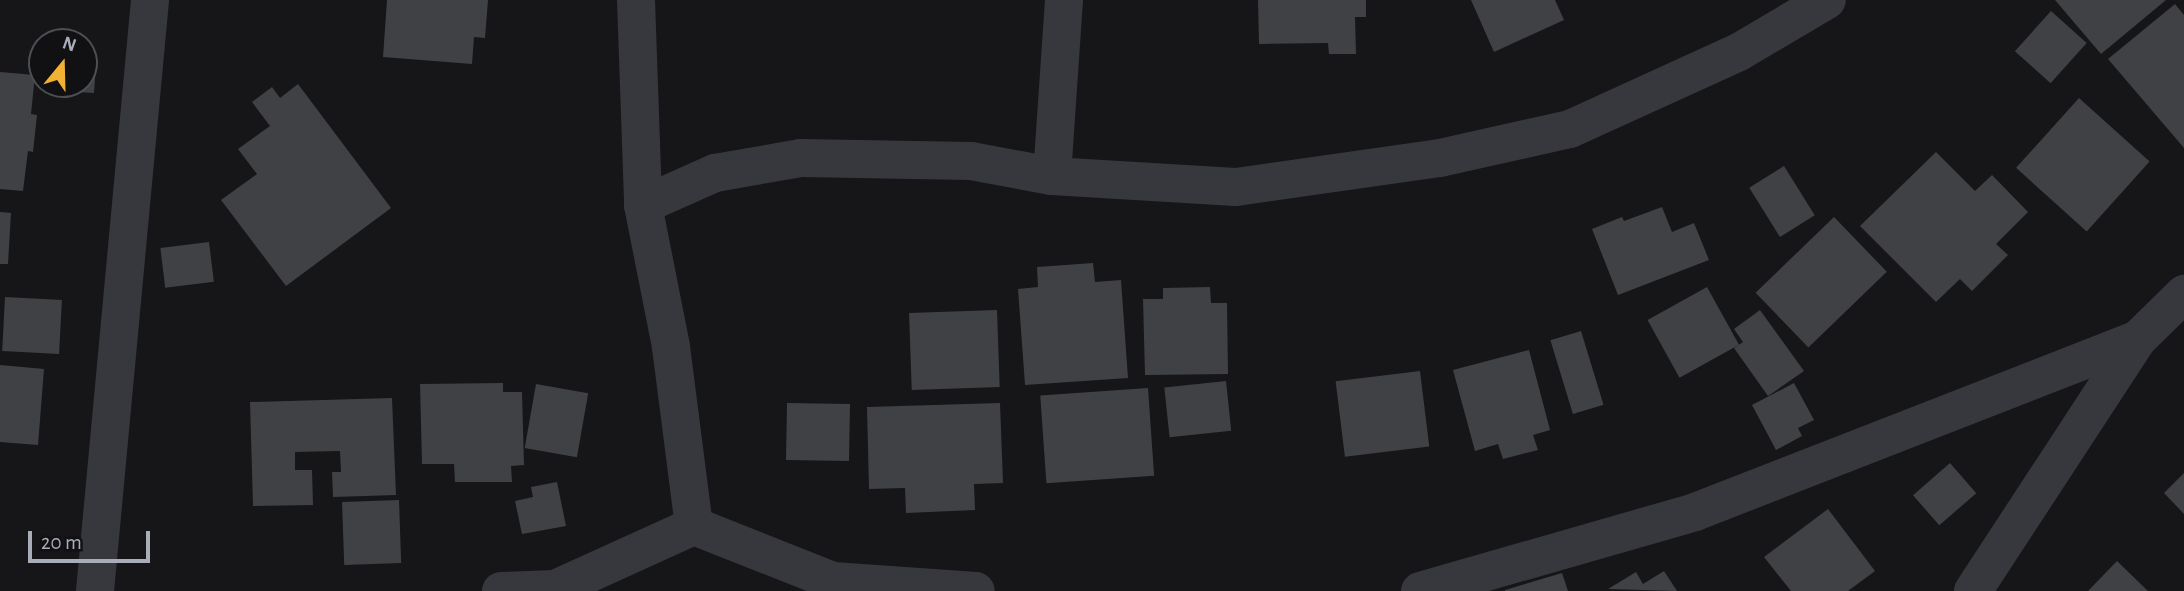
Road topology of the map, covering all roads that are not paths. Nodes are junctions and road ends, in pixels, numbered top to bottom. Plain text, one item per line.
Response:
1 (150, 0) edge
2 (636, 0) edge
3 (1064, 0) edge
4 (1827, 0) edge
5 (1052, 176) junction
6 (643, 205) junction
7 (2184, 294) edge
8 (2137, 340) junction
9 (694, 526) junction
10 (95, 591) edge
11 (500, 591) edge
12 (976, 591) edge
13 (1420, 591) edge
14 (1972, 591) edge

1 - 10 street
2 - 6 street
3 - 5 street
4 - 5 street
5 - 6 street
6 - 9 street
7 - 8 street
8 - 13 street
8 - 14 street
9 - 11 street
9 - 12 street

